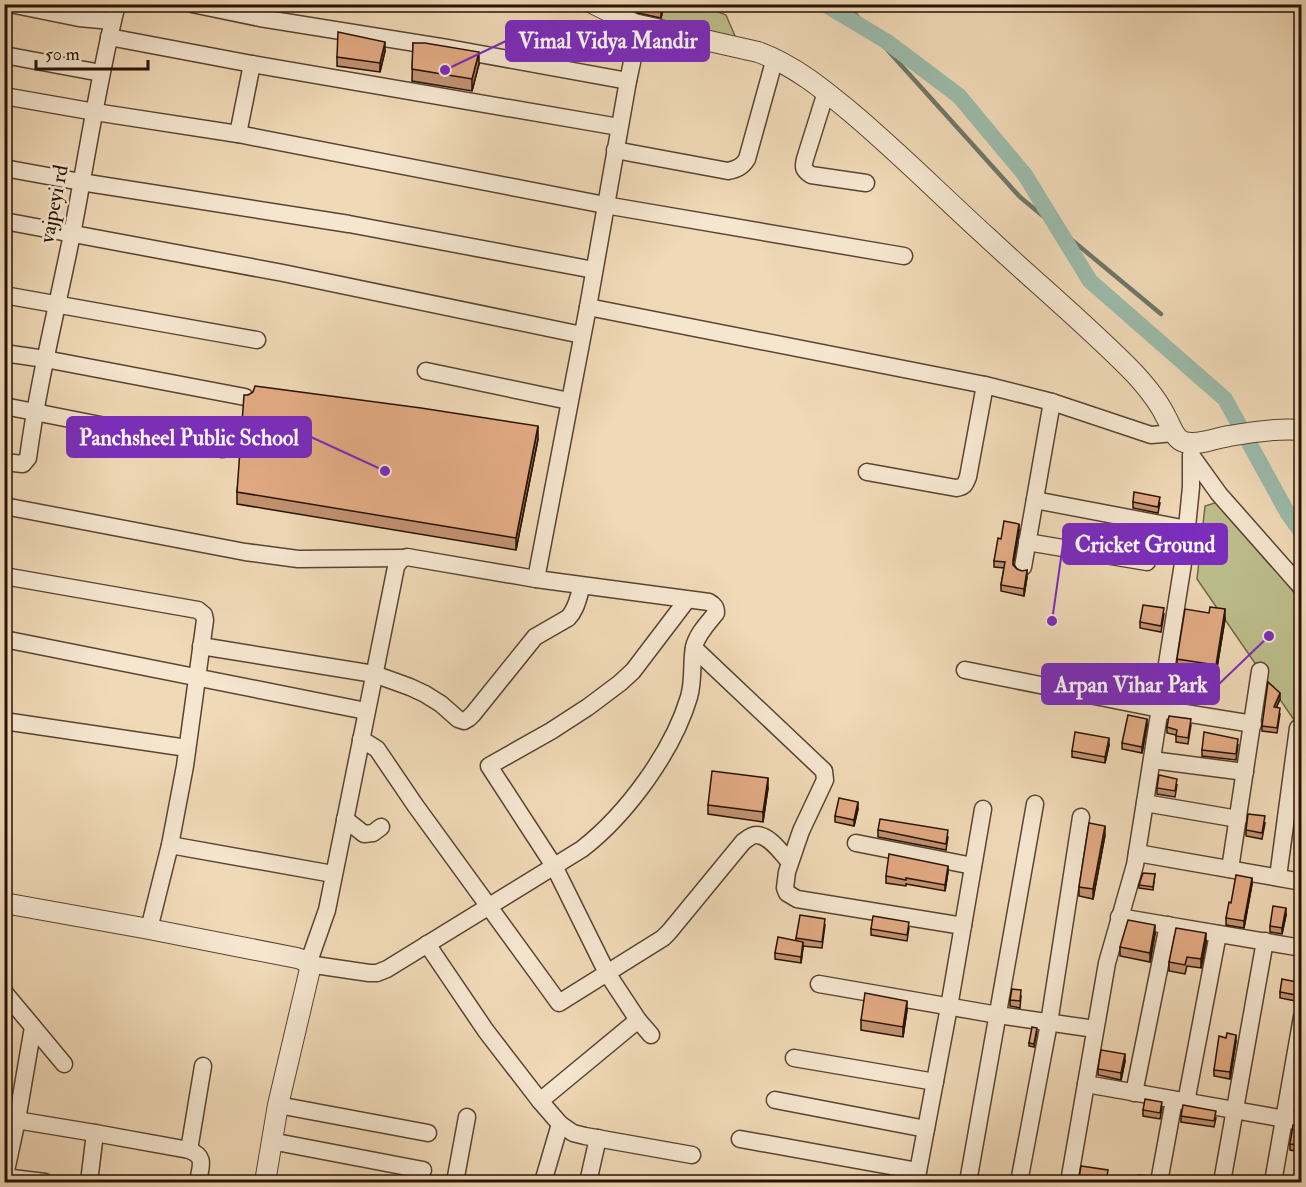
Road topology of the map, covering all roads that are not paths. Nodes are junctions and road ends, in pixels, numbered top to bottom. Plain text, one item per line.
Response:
1 (10, 4) edge
2 (117, 4) edge
3 (192, 4) edge
4 (594, 4) edge
5 (640, 25) junction
6 (111, 29) junction
7 (4, 55) edge
8 (775, 58) junction
9 (252, 64) junction
10 (101, 73) junction
11 (628, 81) junction
12 (826, 92) junction
13 (4, 96) edge
14 (95, 112) junction
15 (619, 127) junction
16 (238, 134) junction
17 (615, 150) junction
18 (4, 168) edge
19 (81, 182) junction
20 (866, 183) dead end
21 (605, 206) junction
22 (4, 221) edge
23 (72, 233) junction
24 (904, 256) dead end
25 (594, 270) junction
26 (4, 295) edge
27 (57, 303) junction
28 (588, 307) junction
29 (582, 335) junction
30 (257, 339) dead end
31 (4, 353) edge
32 (45, 359) junction
33 (426, 371) dead end
34 (985, 385) junction
35 (244, 397) edge
36 (570, 401) junction
37 (1052, 402) junction
38 (4, 406) edge
39 (34, 412) junction
40 (1302, 430) edge
41 (1183, 444) junction
42 (222, 448) dead end
43 (4, 462) edge
44 (867, 472) dead end
45 (1035, 500) junction
46 (4, 506) edge
47 (1186, 529) junction
48 (1027, 542) junction
49 (402, 558) junction
50 (1147, 562) dead end
51 (1023, 567) dead end
52 (4, 576) edge
53 (536, 579) junction
54 (582, 586) junction
55 (1302, 588) edge
56 (687, 600) junction
57 (4, 639) edge
58 (201, 646) junction
59 (694, 648) junction
60 (965, 670) dead end
61 (1260, 671) dead end
62 (374, 674) junction
63 (196, 677) junction
64 (1160, 709) junction
65 (366, 711) junction
66 (4, 721) edge
67 (1252, 724) junction
68 (1298, 728) dead end
69 (361, 739) junction
70 (188, 748) junction
71 (1152, 760) junction
72 (1245, 772) junction
73 (1145, 803) junction
74 (1035, 804) dead end
75 (983, 809) dead end
76 (1081, 818) dead end
77 (345, 819) junction
78 (1238, 819) junction
79 (381, 828) dead end
80 (856, 843) dead end
81 (170, 845) junction
82 (1137, 853) junction
83 (790, 862) junction
84 (554, 866) junction
85 (973, 866) junction
86 (1230, 869) junction
87 (333, 874) junction
88 (1278, 877) junction
89 (1302, 882) edge
90 (4, 903) edge
91 (489, 907) junction
92 (1119, 917) junction
93 (1168, 925) junction
94 (963, 926) junction
95 (149, 929) junction
96 (1218, 934) junction
97 (1265, 941) junction
98 (428, 944) junction
99 (1302, 948) edge
100 (309, 964) junction
101 (607, 973) junction
102 (819, 984) dead end
103 (4, 992) edge
104 (949, 1007) junction
105 (998, 1015) junction
106 (1302, 1017) edge
107 (638, 1020) junction
108 (1049, 1023) junction
109 (33, 1027) junction
110 (1095, 1029) junction
111 (651, 1035) dead end
112 (794, 1058) dead end
113 (64, 1064) dead end
114 (203, 1066) dead end
115 (935, 1082) junction
116 (1086, 1084) junction
117 (1134, 1093) junction
118 (775, 1100) dead end
119 (540, 1101) junction
120 (1180, 1101) junction
121 (278, 1105) junction
122 (1235, 1111) junction
123 (467, 1117) dead end
124 (11, 1119) edge
125 (1284, 1119) junction
126 (1302, 1122) edge
127 (560, 1124) junction
128 (926, 1129) junction
129 (95, 1133) junction
130 (428, 1133) dead end
131 (598, 1138) junction
132 (741, 1139) dead end
133 (271, 1141) junction
134 (189, 1150) junction
135 (692, 1155) dead end
136 (423, 1170) dead end
137 (917, 1176) edge
138 (5, 1178) edge
139 (45, 1182) edge
140 (89, 1182) edge
141 (198, 1182) edge
142 (265, 1182) edge
143 (455, 1182) edge
144 (543, 1182) edge
145 (588, 1182) edge
146 (968, 1182) edge
147 (1019, 1182) edge
148 (1068, 1182) edge
149 (1159, 1182) edge
150 (1222, 1182) edge
151 (1273, 1182) edge

1 - 6 street
2 - 6 street, vajpeyi rd
3 - 11 street
4 - 5 street
5 - 8 street
5 - 11 street
6 - 9 street
6 - 10 street, vajpeyi rd
7 - 10 street
8 - 12 street
8 - 17 street
9 - 15 street
9 - 16 street
10 - 14 street, vajpeyi rd
11 - 15 street
12 - 20 street
12 - 41 street
13 - 14 street
14 - 16 street
14 - 19 street, vajpeyi rd
15 - 17 street
16 - 21 street
17 - 21 street
18 - 19 street
19 - 23 street, vajpeyi rd
19 - 25 street
21 - 24 street
21 - 25 street
22 - 23 street
23 - 27 street, vajpeyi rd
23 - 29 street
25 - 28 street
26 - 27 street
27 - 30 street
27 - 32 street, vajpeyi rd
28 - 29 street
28 - 34 street
29 - 36 street
31 - 32 street
32 - 35 street
32 - 39 street, vajpeyi rd
33 - 36 street
34 - 37 street
34 - 44 street
36 - 53 street
37 - 41 street
37 - 45 street
38 - 39 street
39 - 42 street
39 - 43 street, vajpeyi rd
40 - 41 street
41 - 47 street
41 - 55 street
45 - 47 street
45 - 48 street
46 - 49 street
47 - 64 street
48 - 50 street
48 - 51 street
49 - 53 street
49 - 62 street
52 - 58 street
53 - 54 street
54 - 56 street
54 - 62 street
56 - 59 street
56 - 84 street
57 - 63 street
58 - 62 street
58 - 63 street
59 - 83 street
59 - 84 street
60 - 64 street
61 - 67 street
62 - 65 street
63 - 65 street
63 - 70 street
64 - 67 street
64 - 71 street
65 - 69 street
66 - 70 street
67 - 72 street
68 - 88 street
69 - 77 street
69 - 91 street
70 - 81 street
71 - 72 street
71 - 73 street
72 - 78 street
73 - 78 street
73 - 82 street
74 - 105 street
75 - 85 street
76 - 108 street
77 - 79 street
77 - 87 street
78 - 86 street
80 - 85 street
81 - 87 street
81 - 95 street
82 - 86 street
82 - 92 street
83 - 94 street
83 - 101 street
84 - 91 street
84 - 101 street
85 - 94 street
86 - 88 street
87 - 100 street
88 - 89 street
90 - 95 street
91 - 98 street
91 - 101 street
92 - 93 street
92 - 110 street
93 - 96 street
93 - 117 street
94 - 104 street
95 - 100 street
96 - 97 street
96 - 120 street
97 - 99 street
97 - 122 street
98 - 100 street
98 - 119 street
100 - 121 street
101 - 107 street
102 - 104 street
103 - 109 street
104 - 105 street
104 - 115 street
105 - 108 street
105 - 146 street
106 - 125 street
107 - 111 street
107 - 119 street
108 - 110 street
108 - 147 street
109 - 113 street
109 - 124 street
110 - 116 street
112 - 115 street
114 - 134 street
115 - 128 street
116 - 117 street
116 - 148 street
117 - 120 street
118 - 128 street
119 - 127 street
120 - 122 street
120 - 149 street
121 - 130 street
121 - 133 street
122 - 125 street
122 - 150 street
123 - 143 street
124 - 129 street
124 - 138 street
125 - 126 street
125 - 151 street
127 - 131 street
127 - 144 street
128 - 137 street
129 - 134 street
129 - 140 street
131 - 135 street
131 - 145 street
132 - 137 street
133 - 136 street
133 - 142 street
134 - 141 street
138 - 139 street

